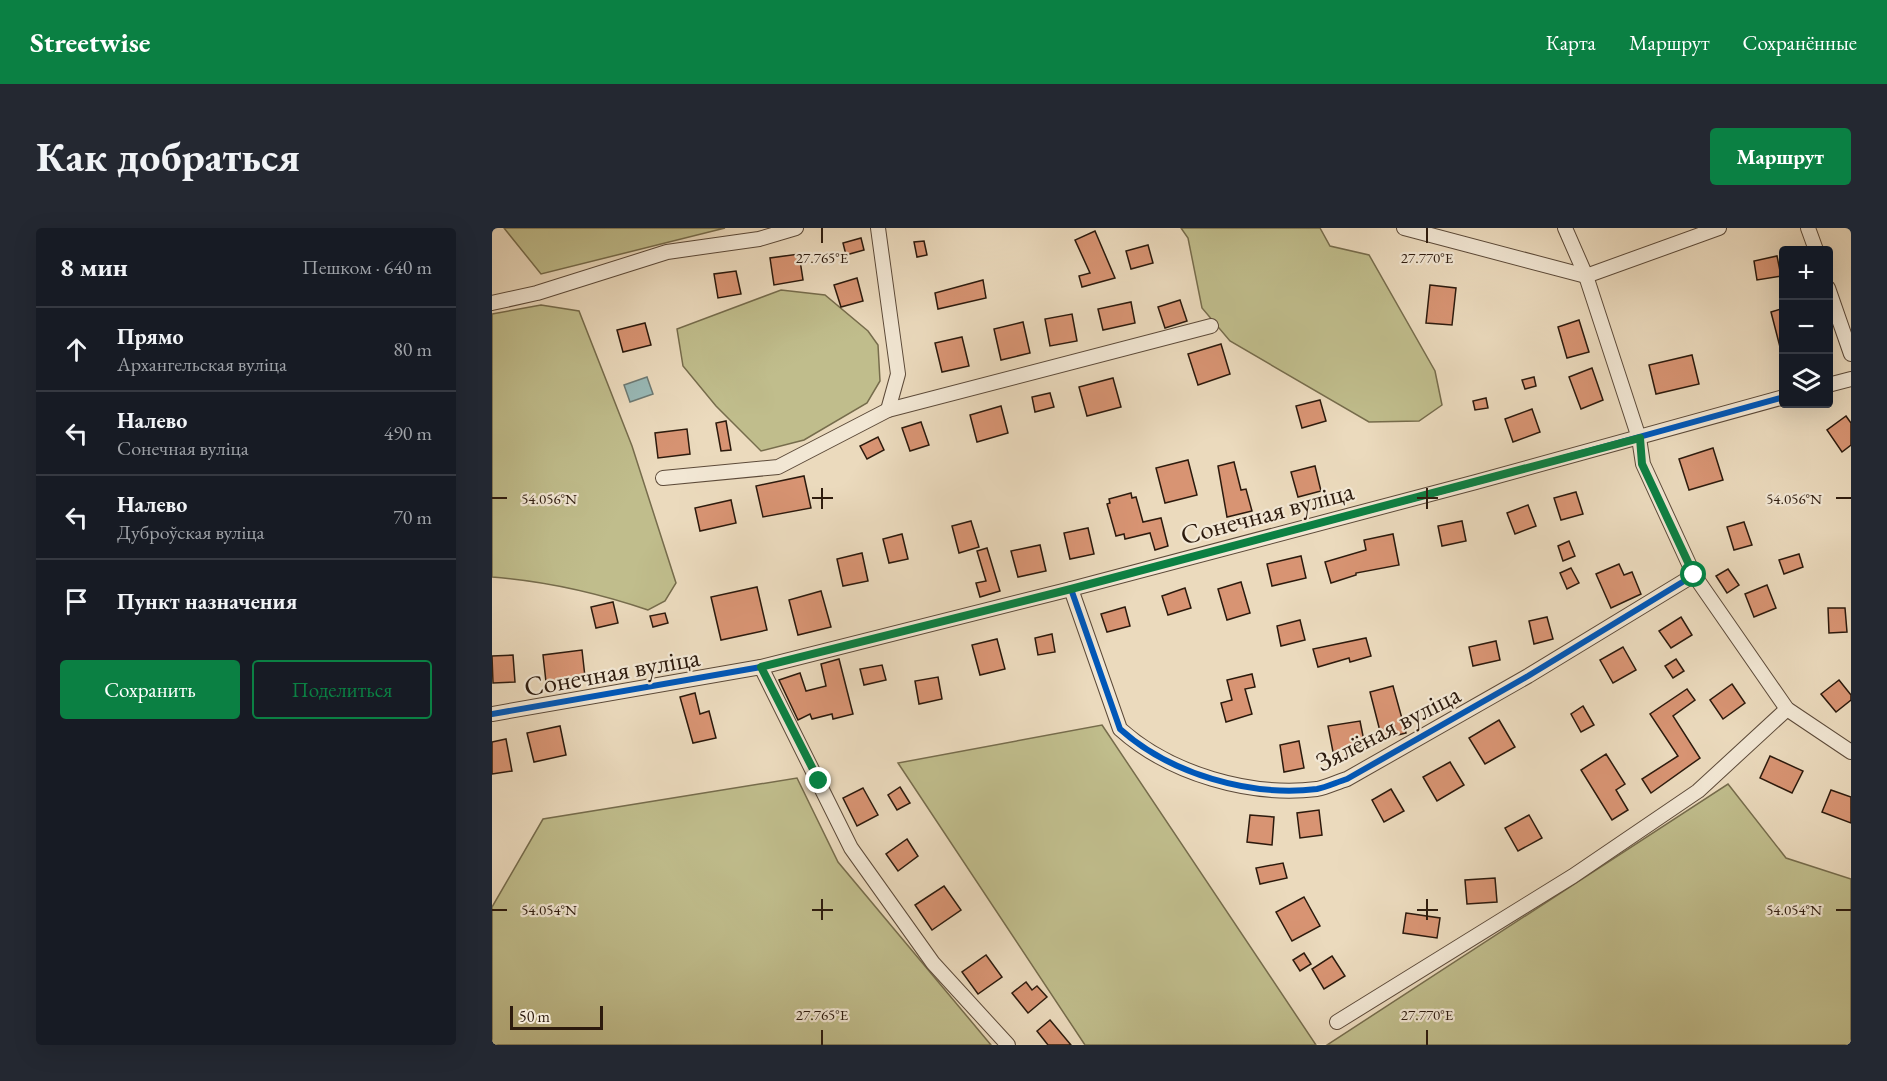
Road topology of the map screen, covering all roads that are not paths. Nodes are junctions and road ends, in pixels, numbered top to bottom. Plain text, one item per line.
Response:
1 (796, 228) edge
2 (878, 228) edge
3 (1404, 228) edge
4 (1565, 228) edge
5 (1719, 228) edge
6 (1808, 228) edge
7 (1815, 246) edge
8 (1586, 276) junction
9 (1832, 300) edge
10 (492, 303) edge
11 (1211, 326) dead end
12 (1851, 354) edge
13 (1851, 379) edge
14 (1833, 384) edge
15 (1779, 399) edge
16 (888, 410) junction
17 (1640, 438) junction
18 (663, 478) dead end
19 (1694, 575) junction
20 (1071, 589) junction
21 (761, 667) junction
22 (1786, 709) junction
23 (492, 714) edge
24 (1851, 752) edge
25 (1337, 1022) dead end
26 (1008, 1045) edge

1 - 10 street
2 - 16 street
3 - 8 street
4 - 8 street
5 - 8 street
6 - 7 street
8 - 17 street
9 - 12 street
11 - 16 street
13 - 14 street
15 - 17 street, Сонечная вуліца
16 - 18 street
17 - 19 street
17 - 20 street, Сонечная вуліца
19 - 20 street, Зялёная вуліца
19 - 22 street
20 - 21 street, Сонечная вуліца
21 - 23 street, Сонечная вуліца
21 - 26 street
22 - 24 street
22 - 25 street

